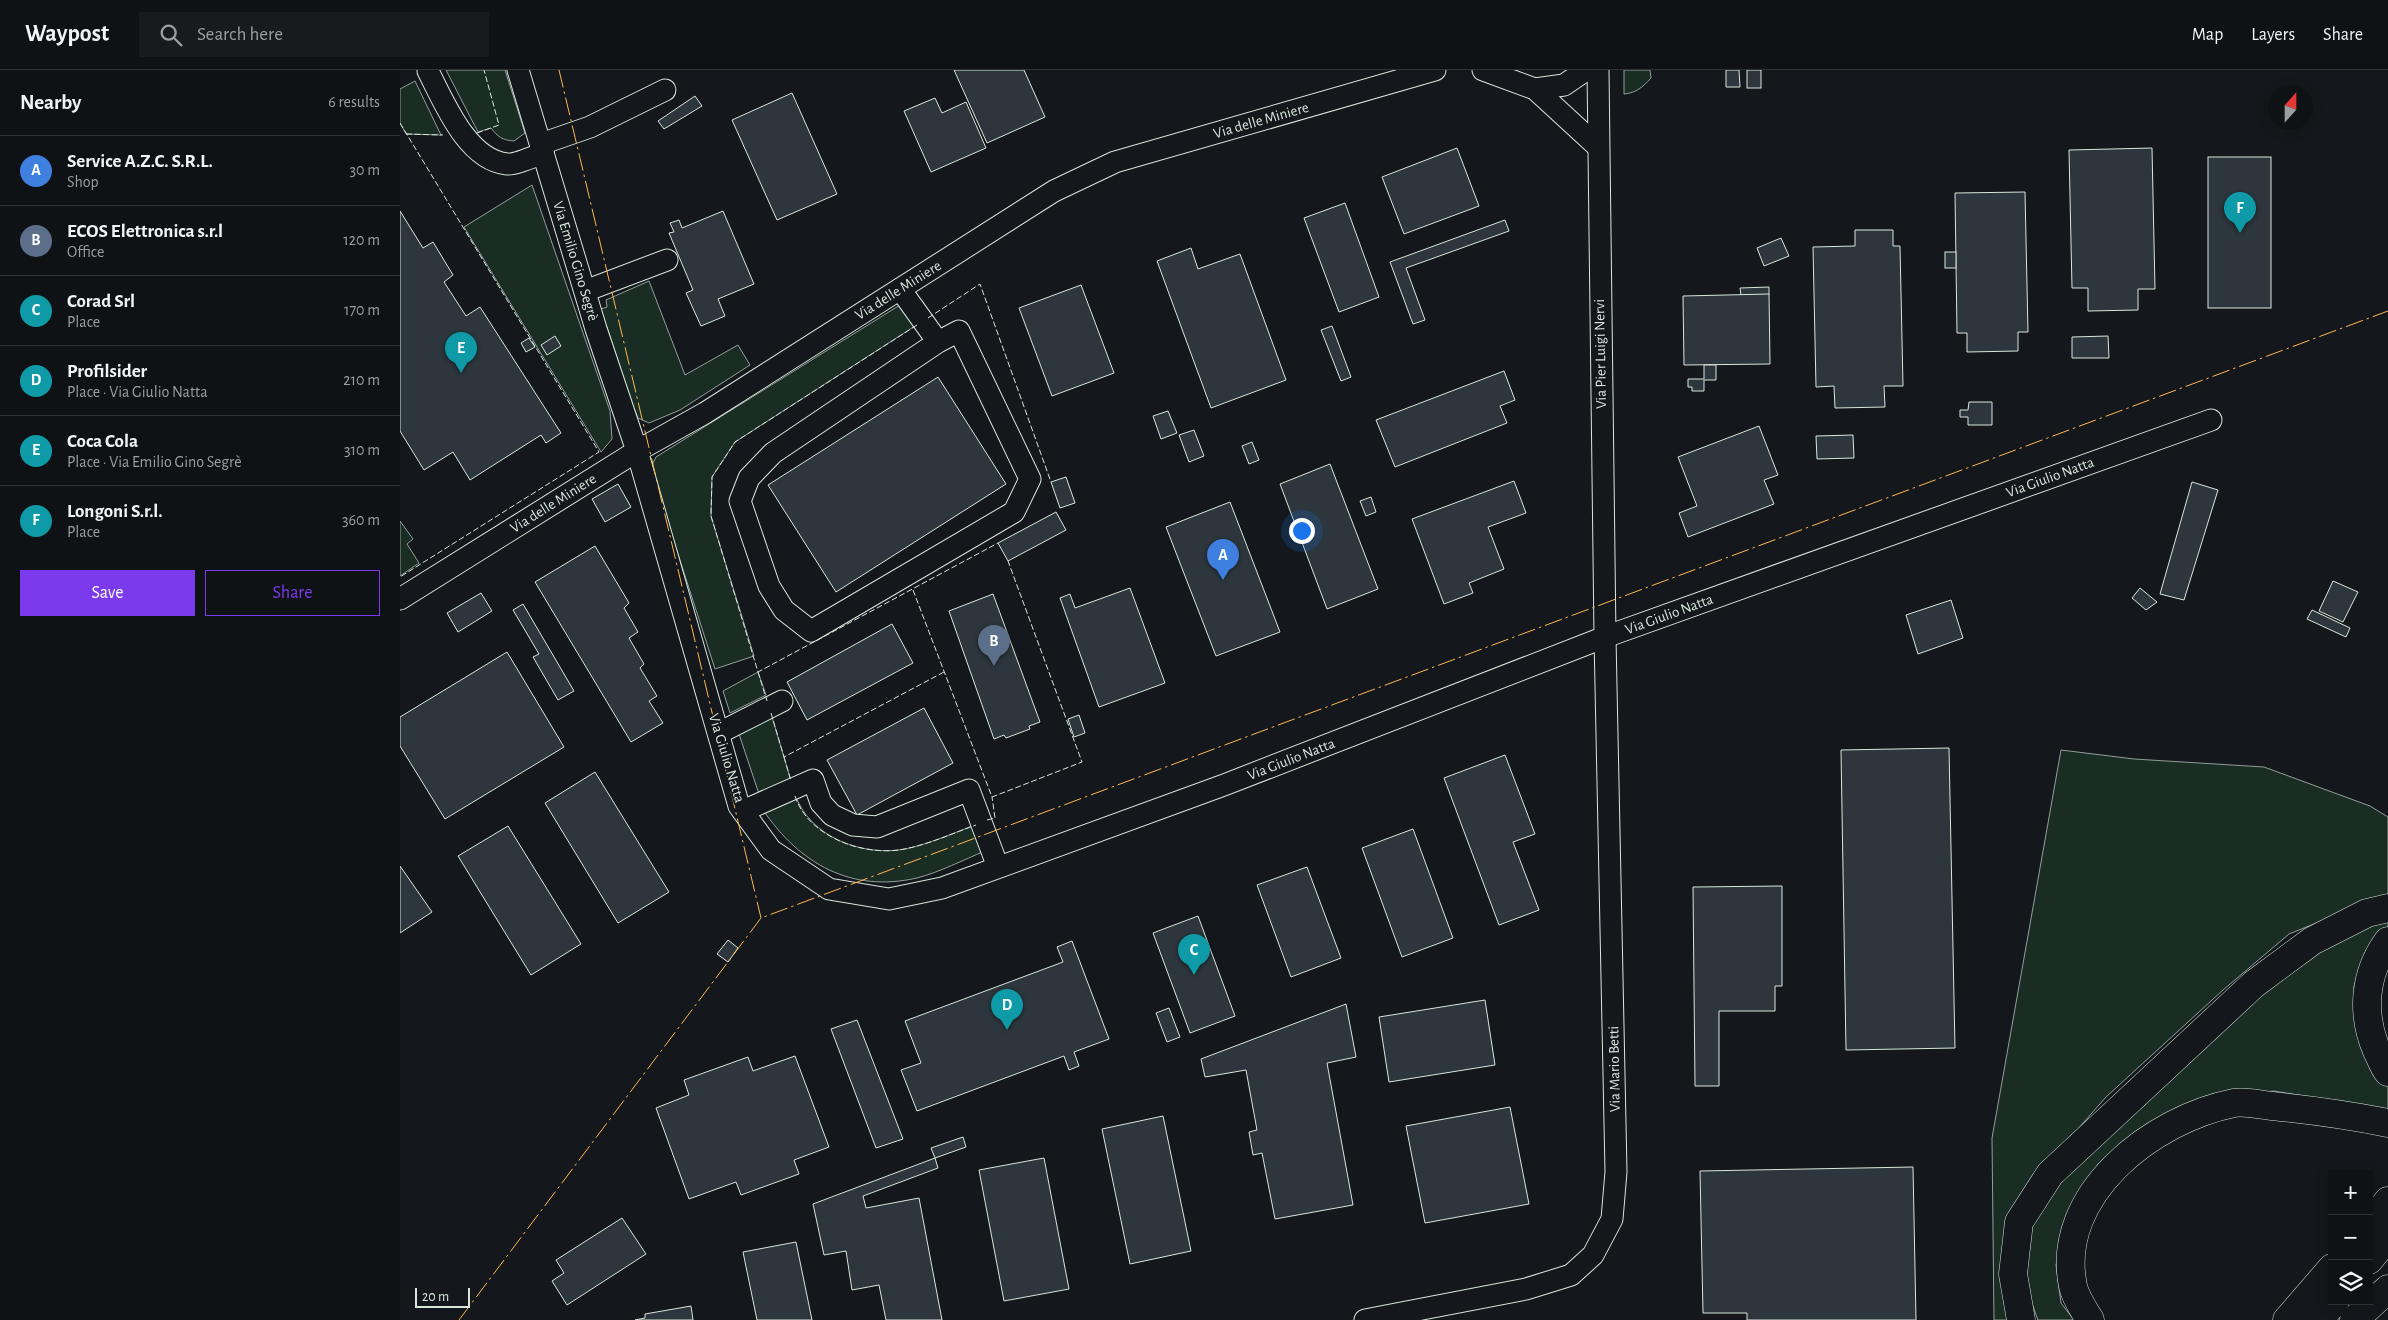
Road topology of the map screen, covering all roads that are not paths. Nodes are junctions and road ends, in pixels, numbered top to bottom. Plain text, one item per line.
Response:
1 (518, 70) edge
2 (1435, 70) edge
3 (1483, 70) edge
4 (1586, 70) edge
5 (1598, 70) edge
6 (428, 71) dead end
7 (1535, 89) junction
8 (665, 90) dead end
9 (1597, 146) junction
10 (542, 149) junction
11 (667, 260) dead end
12 (900, 289) junction
13 (585, 290) junction
14 (938, 342) junction
15 (2211, 420) dead end
16 (637, 451) junction
17 (400, 599) edge
18 (1605, 637) junction
19 (782, 701) dead end
20 (718, 733) junction
21 (743, 810) junction
22 (998, 868) junction
23 (2388, 908) edge
24 (2388, 941) edge
25 (2388, 1072) edge
26 (2388, 1123) edge
27 (2388, 1202) edge
28 (2373, 1219) edge
29 (2388, 1237) edge
30 (2373, 1255) edge
31 (2328, 1273) edge
32 (2388, 1289) edge
33 (2332, 1305) edge
34 (2367, 1316) edge
35 (1365, 1320) edge
36 (2021, 1320) edge
37 (2090, 1320) edge
38 (2287, 1320) edge
39 (2319, 1320) edge

1 - 10 street, Via Emilio Gino Segrè
2 - 12 street, Via delle Miniere
3 - 7 street
4 - 7 street
5 - 9 street, Via Pier Luigi Nervi
6 - 10 street
7 - 9 street
8 - 10 street
9 - 18 street, Via Pier Luigi Nervi
10 - 13 street, Via Emilio Gino Segrè
11 - 13 street
12 - 14 street
12 - 16 street, Via delle Miniere
13 - 16 street, Via Emilio Gino Segrè
14 - 14 street
15 - 18 street, Via Giulio Natta
16 - 17 street, Via delle Miniere
16 - 20 street, Via Giulio Natta
18 - 22 street, Via Giulio Natta
18 - 35 street, Via Mario Betti
19 - 20 street
20 - 21 street, Via Giulio Natta
21 - 22 street, Via Giulio Natta
21 - 22 street
23 - 36 highway
24 - 25 highway
26 - 37 highway
27 - 28 highway
29 - 30 highway
31 - 38 highway
32 - 34 highway
33 - 39 highway

